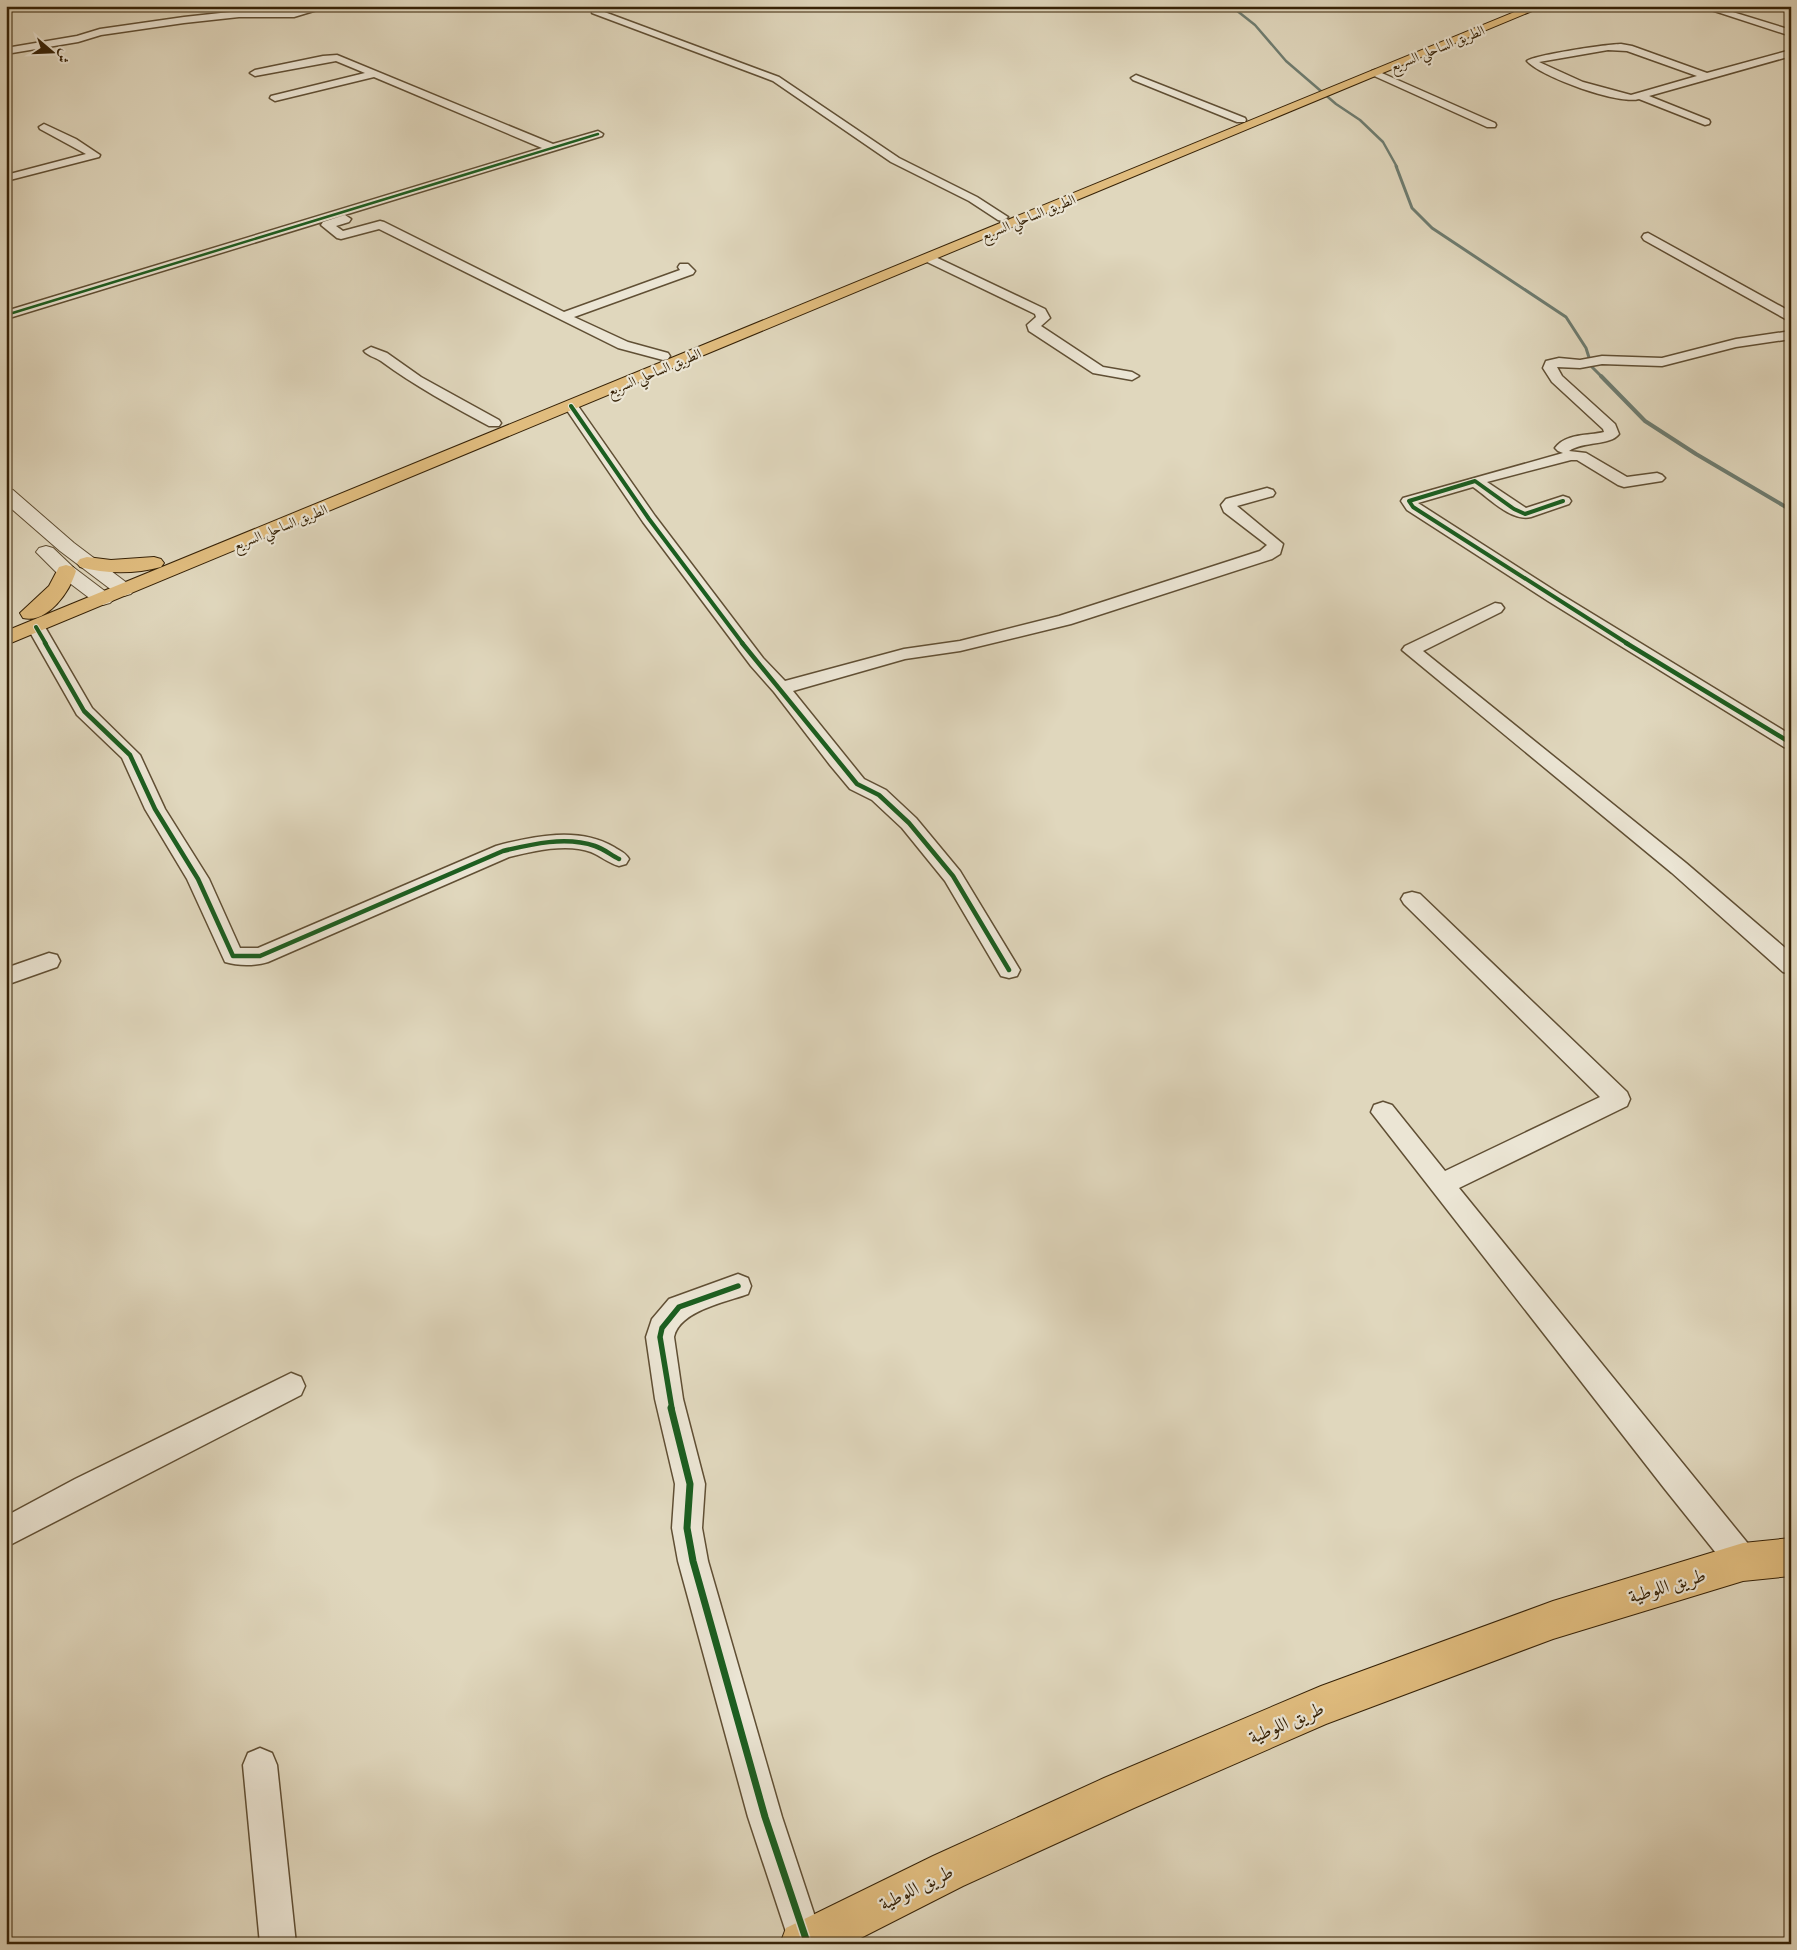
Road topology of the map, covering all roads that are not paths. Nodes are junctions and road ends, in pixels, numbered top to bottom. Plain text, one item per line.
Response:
1 (315, 6) edge
2 (600, 6) edge
3 (1518, 6) edge
4 (1539, 6) edge
5 (1703, 6) edge
6 (1791, 33) edge
7 (6, 51) edge
8 (1791, 53) edge
9 (255, 72) dead end
10 (1375, 73) junction
11 (374, 74) junction
12 (1708, 77) junction
13 (1136, 78) dead end
14 (1330, 88) junction
15 (1640, 96) junction
16 (275, 98) dead end
17 (1296, 102) junction
18 (1241, 120) junction
19 (1706, 122) dead end
20 (1491, 125) dead end
21 (44, 127) dead end
22 (598, 134) dead end
23 (552, 148) junction
24 (6, 178) edge
25 (343, 212) junction
26 (1002, 217) junction
27 (1648, 237) dead end
28 (929, 258) junction
29 (684, 267) dead end
30 (6, 315) edge
31 (563, 317) junction
32 (1791, 318) edge
33 (1791, 335) edge
34 (371, 350) dead end
35 (663, 356) junction
36 (1132, 376) dead end
37 (570, 406) junction
38 (494, 423) junction
39 (1562, 448) dead end
40 (1657, 478) dead end
41 (1474, 481) junction
42 (1267, 493) dead end
43 (6, 494) edge
44 (1563, 501) dead end
45 (11, 511) edge
46 (88, 562) junction
47 (154, 563) junction
48 (66, 571) junction
49 (107, 590) junction
50 (1495, 608) dead end
51 (33, 620) junction
52 (6, 623) edge
53 (6, 639) edge
54 (781, 688) junction
55 (1791, 743) edge
56 (619, 860) dead end
57 (1412, 899) dead end
58 (49, 961) dead end
59 (1791, 966) edge
60 (1009, 970) dead end
61 (6, 976) edge
62 (1383, 1112) dead end
63 (1441, 1185) junction
64 (738, 1286) dead end
65 (290, 1386) dead end
66 (6, 1532) edge
67 (1791, 1557) edge
68 (1743, 1562) junction
69 (260, 1765) dead end
70 (804, 1943) edge
71 (278, 1944) edge

1 - 7 street
2 - 26 street
3 - 14 main road, الطريق الساحلي السريع
4 - 10 main road, الطريق الساحلي السريع
5 - 6 street
8 - 12 street
9 - 11 street
10 - 14 main road, الطريق الساحلي السريع
10 - 20 street
11 - 16 street
11 - 23 street
12 - 15 street
12 - 15 street
13 - 18 street
14 - 17 main road
15 - 19 street
17 - 18 main road, الطريق الساحلي السريع
17 - 28 main road, الطريق الساحلي السريع
18 - 26 main road, الطريق الساحلي السريع
21 - 24 street
22 - 23 street
23 - 25 street
25 - 30 street
25 - 31 street
26 - 35 main road, الطريق الساحلي السريع
27 - 32 street
28 - 36 street
28 - 37 main road, الطريق الساحلي السريع
29 - 31 street
31 - 35 street
33 - 39 street
34 - 38 street
35 - 38 main road, الطريق الساحلي السريع
37 - 49 main road, الطريق الساحلي السريع
37 - 54 street
38 - 47 main road, الطريق الساحلي السريع
40 - 41 street
41 - 44 street
41 - 55 street
42 - 54 street
43 - 45 street
45 - 46 street
45 - 48 street
46 - 47 main road
46 - 49 street
47 - 49 main road, الطريق الساحلي السريع
48 - 49 street
48 - 51 main road
49 - 51 main road, الطريق الساحلي السريع
50 - 59 street
51 - 52 main road, الطريق الساحلي السريع
51 - 53 main road, الطريق الساحلي السريع
51 - 56 street
54 - 60 street
57 - 63 street
58 - 61 street
62 - 63 street
63 - 68 street
64 - 70 street
65 - 66 street
67 - 68 main road, طريق اللوطية
68 - 70 main road, طريق اللوطية
69 - 71 street

